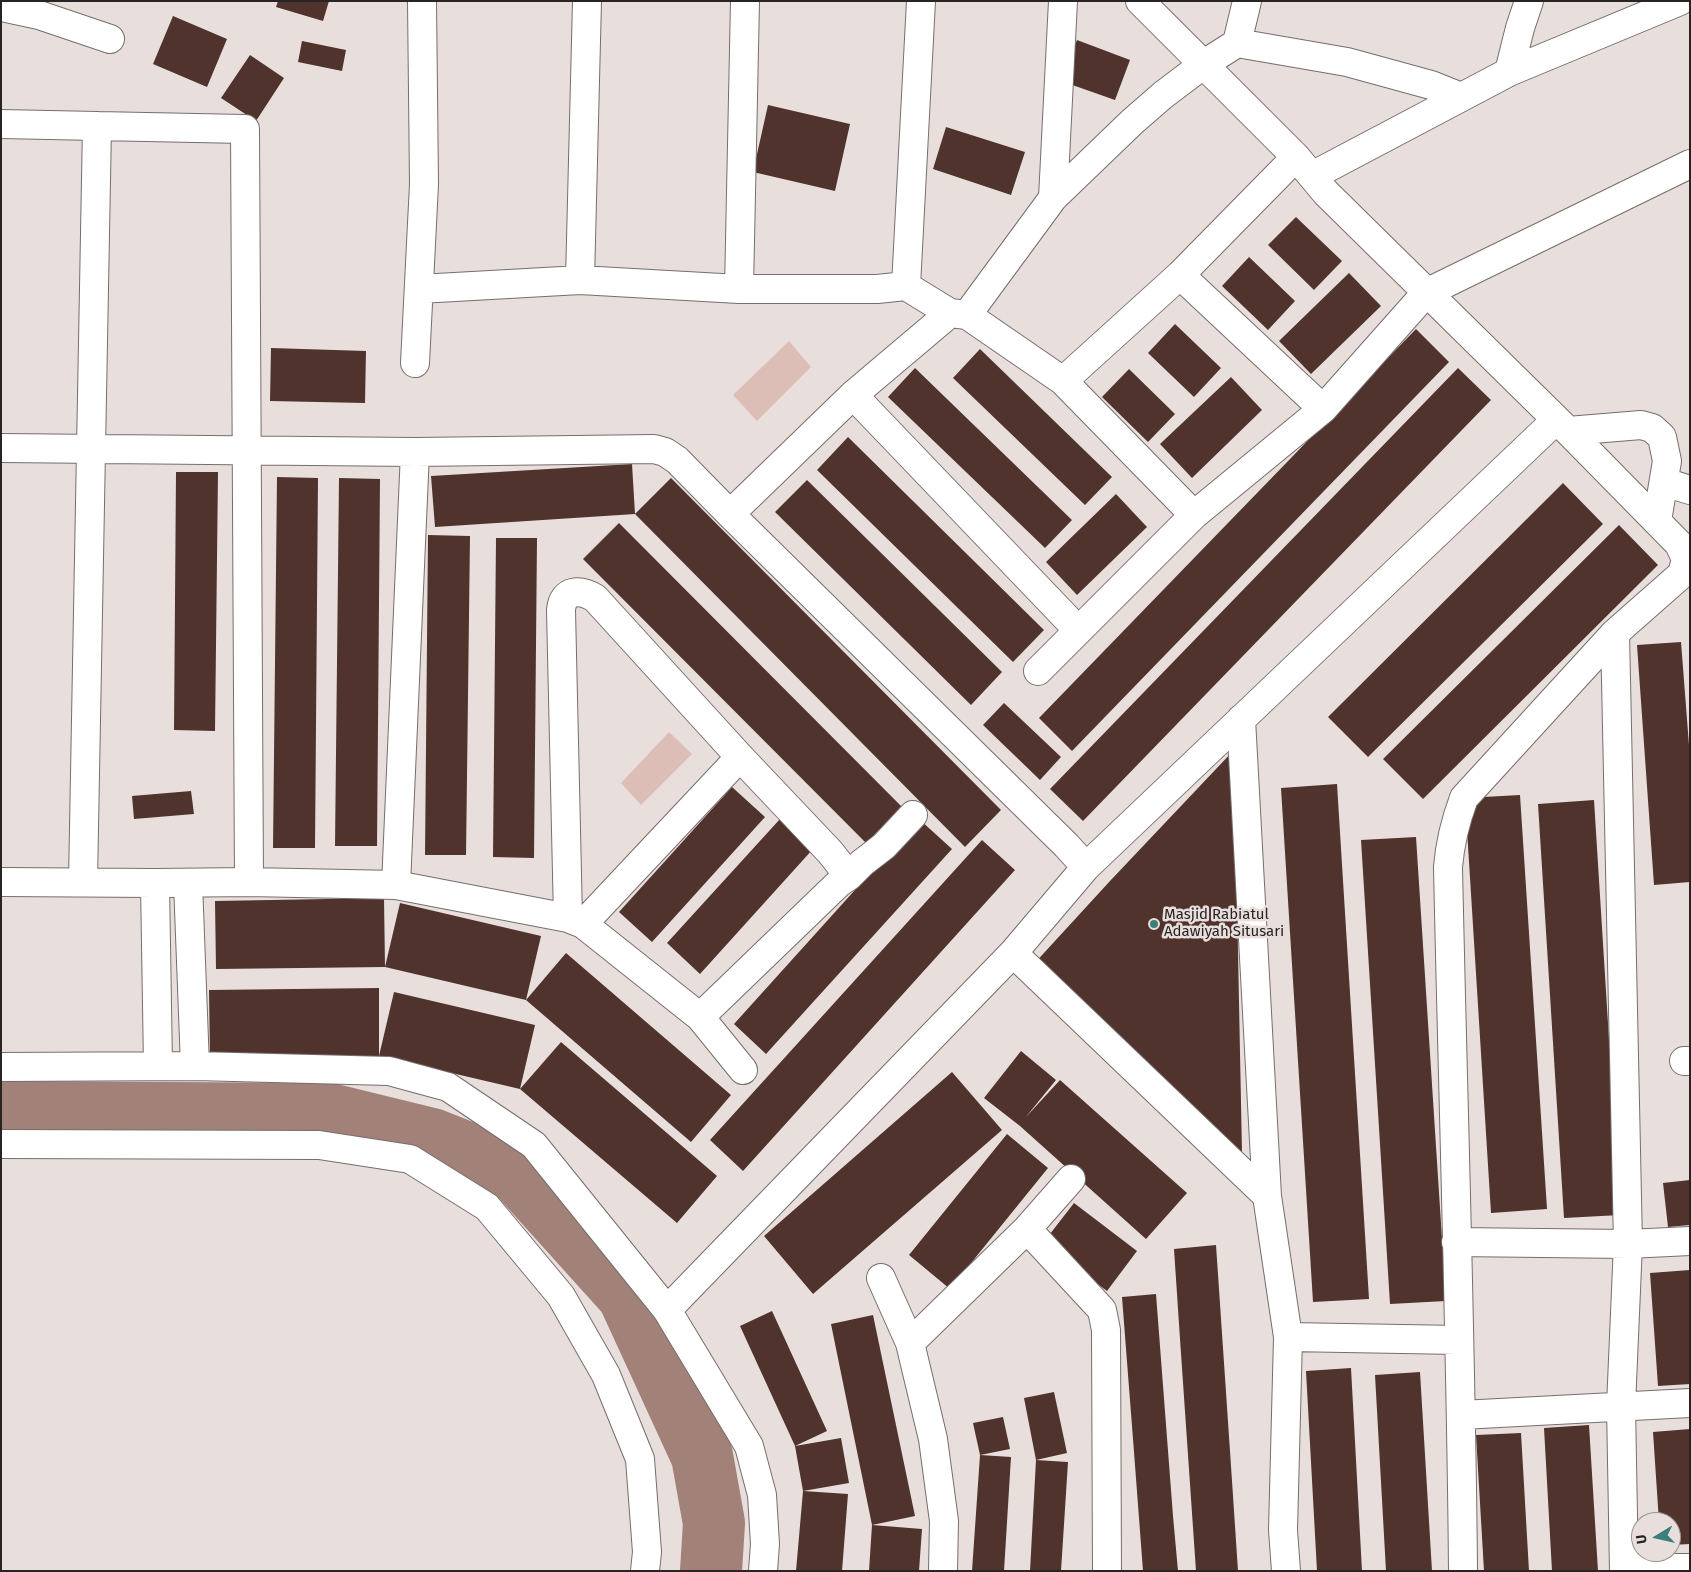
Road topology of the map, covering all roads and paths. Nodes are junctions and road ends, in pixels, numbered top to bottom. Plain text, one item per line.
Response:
1 (422, 1) edge
2 (587, 1) edge
3 (745, 1) edge
4 (921, 1) edge
5 (1063, 1) edge
6 (1140, 1) edge
7 (1247, 1) edge
8 (1529, 1) edge
9 (1680, 1) edge
10 (1, 7) edge
11 (110, 39) dead end
12 (1237, 42) junction
13 (1204, 64) junction
14 (1509, 72) junction
15 (1461, 97) junction
16 (1, 124) edge
17 (97, 126) junction
18 (1690, 164) edge
19 (1304, 166) junction
20 (1053, 198) junction
21 (1180, 275) junction
22 (580, 280) junction
23 (906, 286) junction
24 (419, 289) junction
25 (739, 289) junction
26 (1426, 293) junction
27 (959, 314) junction
28 (415, 363) dead end
29 (1063, 381) junction
30 (853, 395) junction
31 (1323, 409) junction
32 (1562, 426) junction
33 (1, 448) edge
34 (91, 449) junction
35 (247, 450) junction
36 (415, 452) junction
37 (1664, 482) junction
38 (1690, 490) edge
39 (730, 514) junction
40 (1194, 515) junction
41 (1657, 521) junction
42 (1078, 630) junction
43 (1615, 633) junction
44 (1038, 671) dead end
45 (1241, 720) junction
46 (740, 757) junction
47 (913, 815) dead end
48 (1086, 867) junction
49 (849, 876) junction
50 (1, 882) edge
51 (84, 882) junction
52 (249, 882) junction
53 (155, 883) junction
54 (188, 883) junction
55 (396, 886) junction
56 (576, 921) junction
57 (1013, 952) junction
58 (700, 1017) junction
59 (158, 1066) junction
60 (195, 1066) junction
61 (1, 1067) edge
62 (743, 1070) dead end
63 (1, 1144) edge
64 (1070, 1179) dead end
65 (1267, 1196) junction
66 (1027, 1229) junction
67 (1690, 1241) edge
68 (1456, 1242) junction
69 (1628, 1244) junction
70 (881, 1278) dead end
71 (667, 1310) junction
72 (1288, 1337) junction
73 (1459, 1340) junction
74 (910, 1344) junction
75 (1690, 1403) edge
76 (1621, 1406) junction
77 (1461, 1415) junction
78 (1690, 1568) edge
79 (1624, 1570) edge
80 (645, 1571) edge
81 (763, 1571) edge
82 (942, 1571) edge
83 (1107, 1571) edge
84 (1286, 1571) edge
85 (1463, 1571) edge

1 - 24 street
2 - 22 street
3 - 25 street
4 - 23 street
5 - 20 street
6 - 13 street
7 - 12 street
8 - 14 street
9 - 14 street
10 - 11 street
12 - 13 street
12 - 15 street
13 - 19 street
13 - 20 street
14 - 15 street
15 - 19 street
16 - 17 street
17 - 34 street
17 - 35 street
18 - 26 street
19 - 21 street
19 - 26 street
20 - 27 street
21 - 29 street
21 - 31 street
22 - 24 street
22 - 25 street
23 - 25 street
23 - 27 street
24 - 28 street
26 - 31 street
26 - 32 street
27 - 29 street
27 - 30 street
29 - 40 street
30 - 39 street
30 - 42 street
31 - 40 street
32 - 37 street
32 - 41 street
32 - 45 street
33 - 34 street
34 - 35 street
34 - 51 street
35 - 36 street
35 - 52 street
36 - 39 street
36 - 55 street
37 - 38 street
37 - 41 street
39 - 48 street
40 - 42 street
41 - 43 street
42 - 44 street
43 - 68 street
43 - 69 street
45 - 48 street
45 - 65 street
46 - 49 street
46 - 56 street
46 - 56 street
47 - 49 street
48 - 57 street
49 - 58 street
50 - 51 street
51 - 53 street
52 - 54 street
52 - 55 street
53 - 54 street
53 - 59 street
54 - 60 street
55 - 56 street
56 - 58 street
57 - 65 street
57 - 71 street
58 - 62 street
59 - 60 street
59 - 61 street
60 - 71 street
63 - 80 street
64 - 66 street
65 - 72 street
66 - 74 street
66 - 83 street
67 - 69 street
68 - 69 street
68 - 73 street
69 - 76 street
70 - 74 street
71 - 81 street
72 - 73 street
72 - 84 street
73 - 77 street
74 - 82 street
75 - 76 street
76 - 77 street
76 - 79 street
77 - 85 street
78 - 79 street

